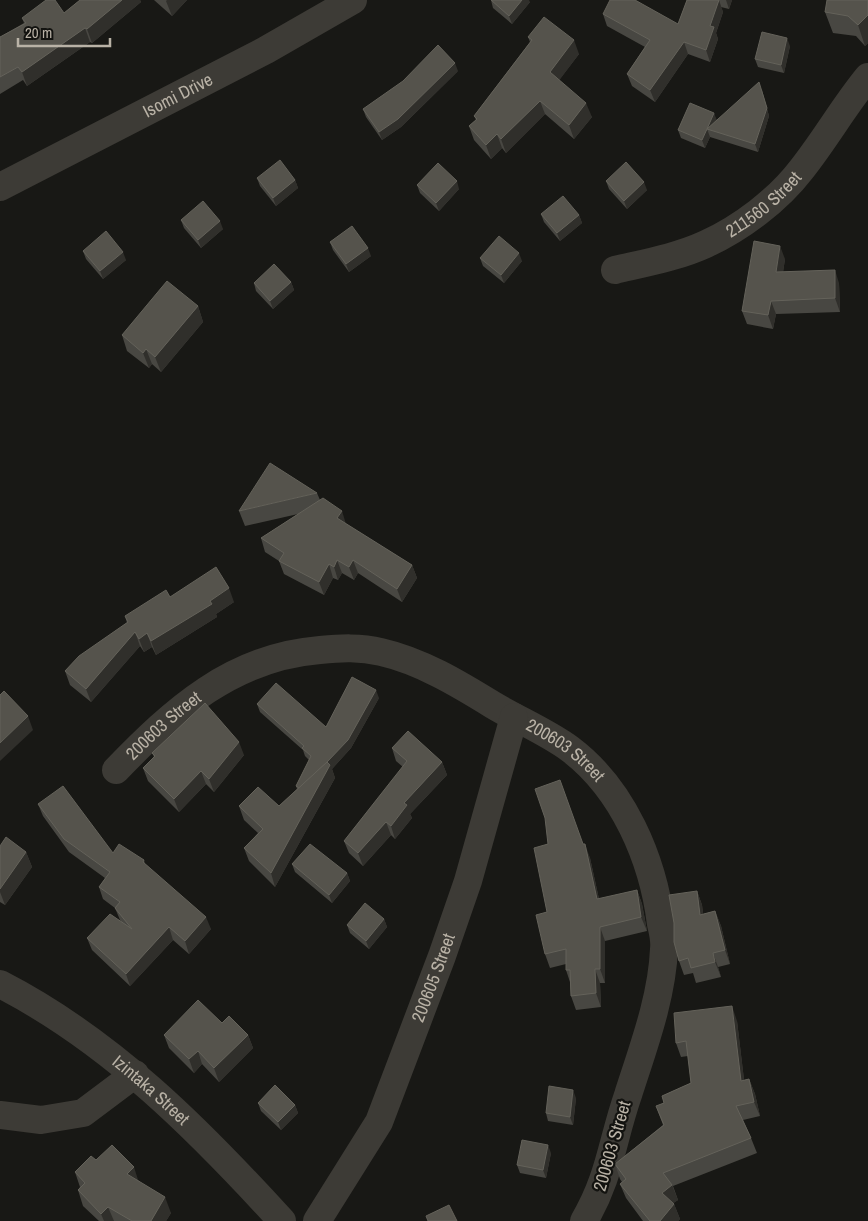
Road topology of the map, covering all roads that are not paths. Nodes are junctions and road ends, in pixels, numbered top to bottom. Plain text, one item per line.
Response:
1 (352, 0) edge
2 (868, 77) edge
3 (0, 187) edge
4 (615, 270) dead end
5 (514, 718) junction
6 (116, 770) dead end
7 (0, 984) edge
8 (135, 1074) junction
9 (0, 1115) edge
10 (273, 1218) edge
11 (317, 1221) edge
12 (584, 1221) edge

1 - 3 street, Isomi Drive
2 - 4 street, 211560 Street
5 - 6 street, 200603 Street
5 - 11 street, 200605 Street
5 - 12 street, 200603 Street
7 - 8 street, Izintaka Street
8 - 9 street
8 - 10 street, Izintaka Street

